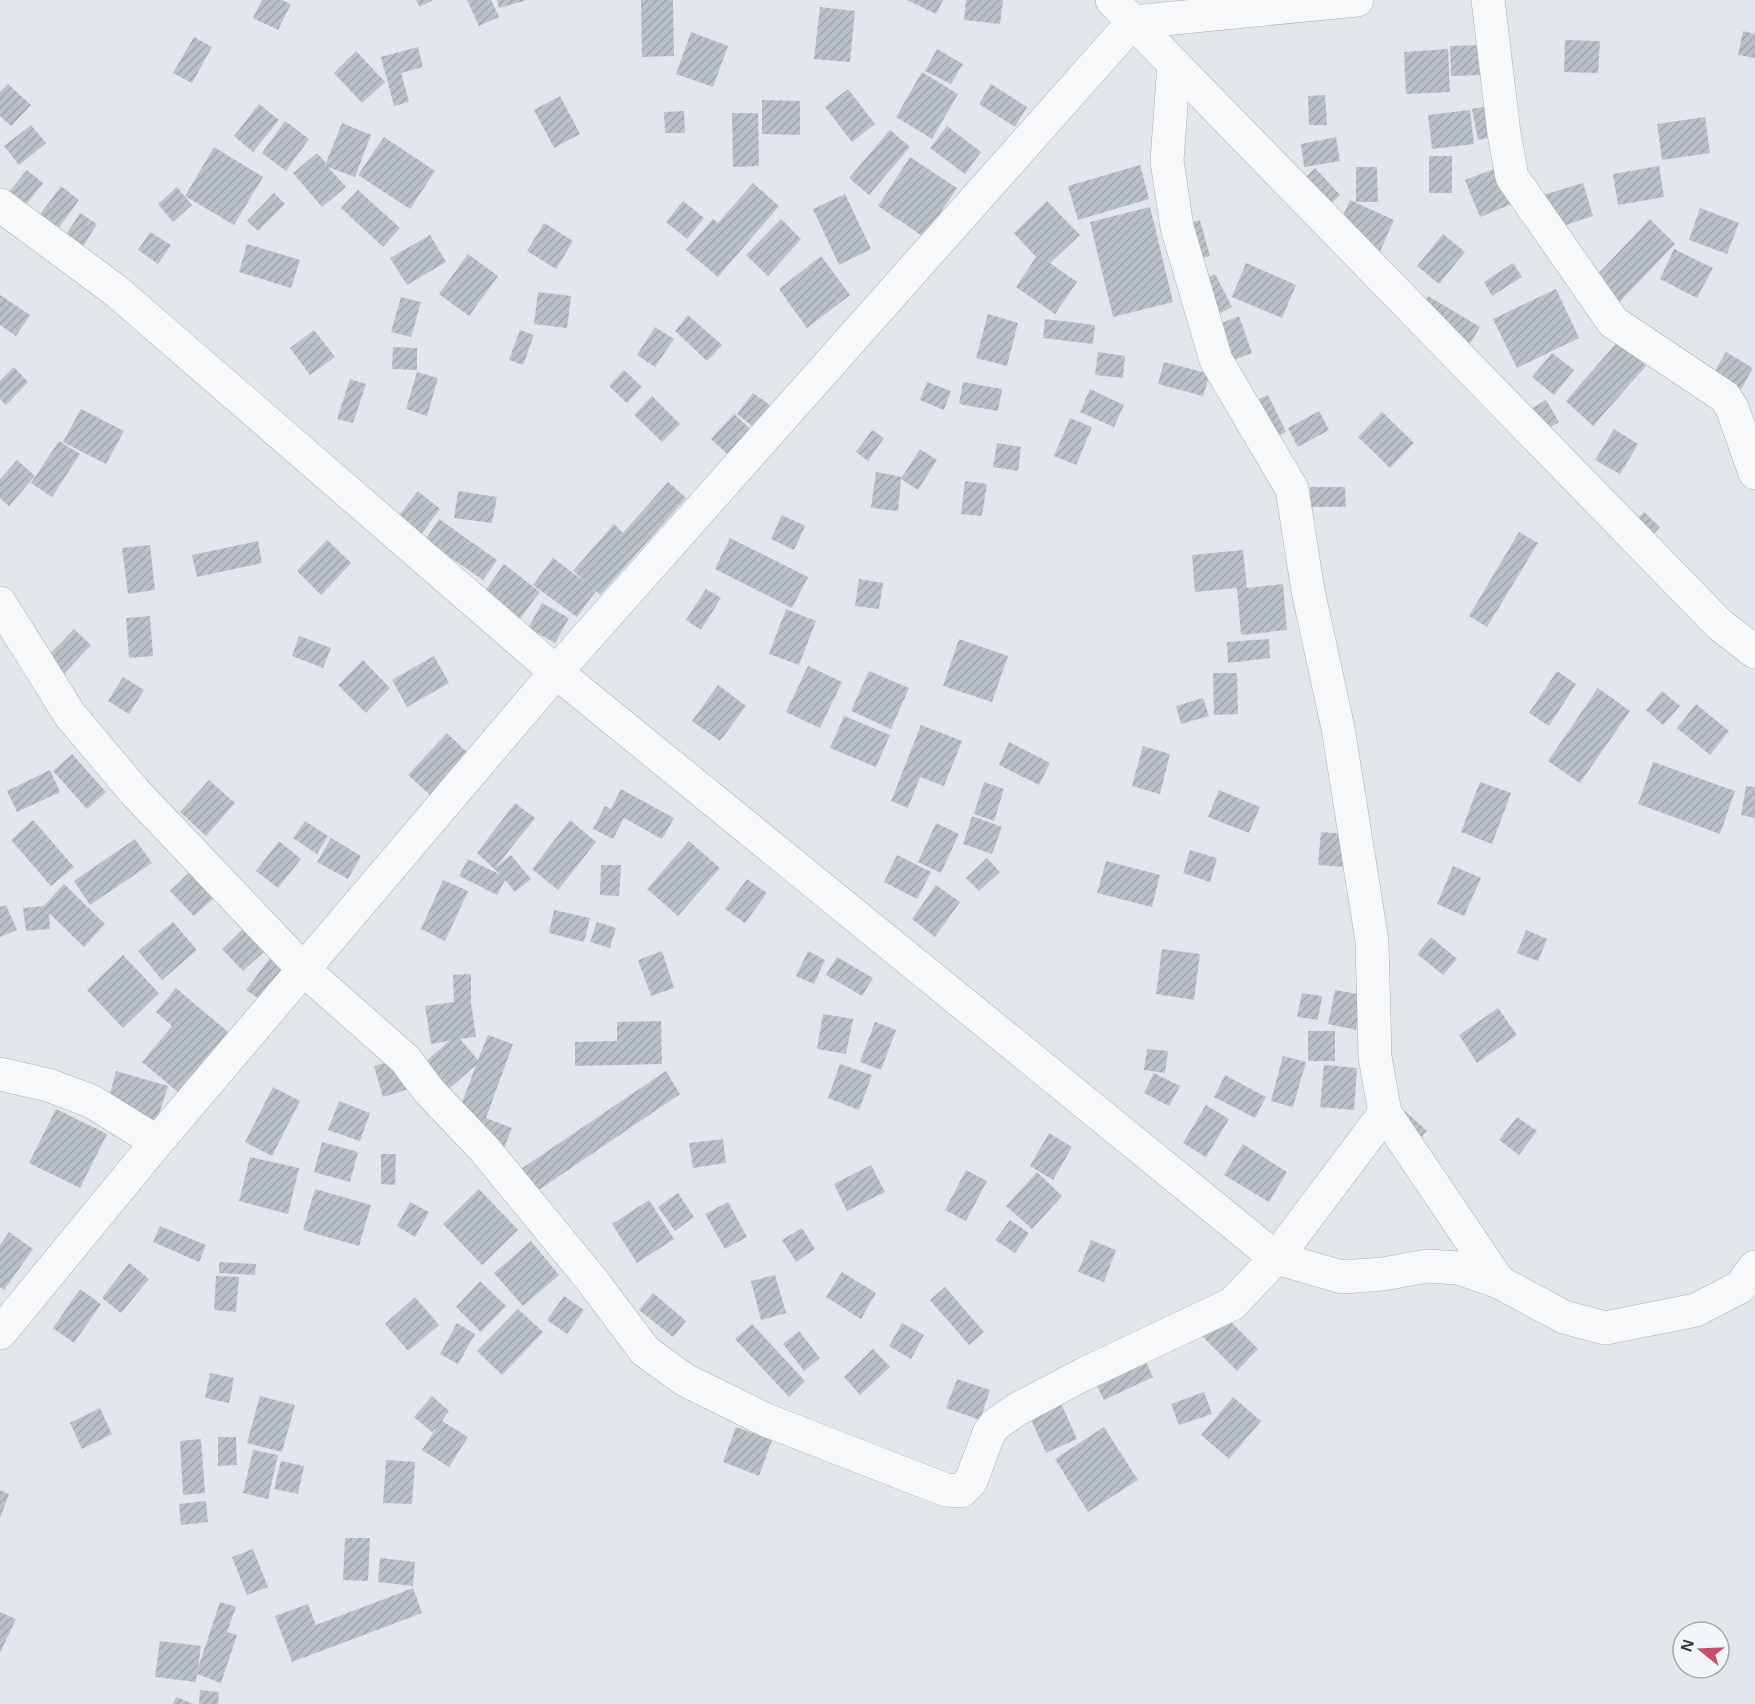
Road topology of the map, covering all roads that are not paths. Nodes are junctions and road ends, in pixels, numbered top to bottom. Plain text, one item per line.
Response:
1 (1358, 0) edge
2 (1488, 0) edge
3 (1207, 8) edge
4 (1122, 11) edge
5 (1174, 64) junction
6 (0, 205) edge
7 (1755, 473) edge
8 (0, 603) edge
9 (1755, 652) edge
10 (556, 672) junction
11 (303, 969) junction
12 (0, 1074) edge
13 (1385, 1113) junction
14 (157, 1142) junction
15 (1276, 1258) junction
16 (1755, 1267) edge
17 (1499, 1282) junction
18 (0, 1333) edge

1 - 3 street
2 - 7 street
3 - 4 street
4 - 5 street
4 - 10 street
5 - 9 street
5 - 13 street
6 - 10 street
8 - 11 street
10 - 11 street
10 - 15 street
11 - 14 street
11 - 15 street
12 - 14 street
13 - 15 street
13 - 17 street
14 - 18 street
15 - 17 street
16 - 17 street

